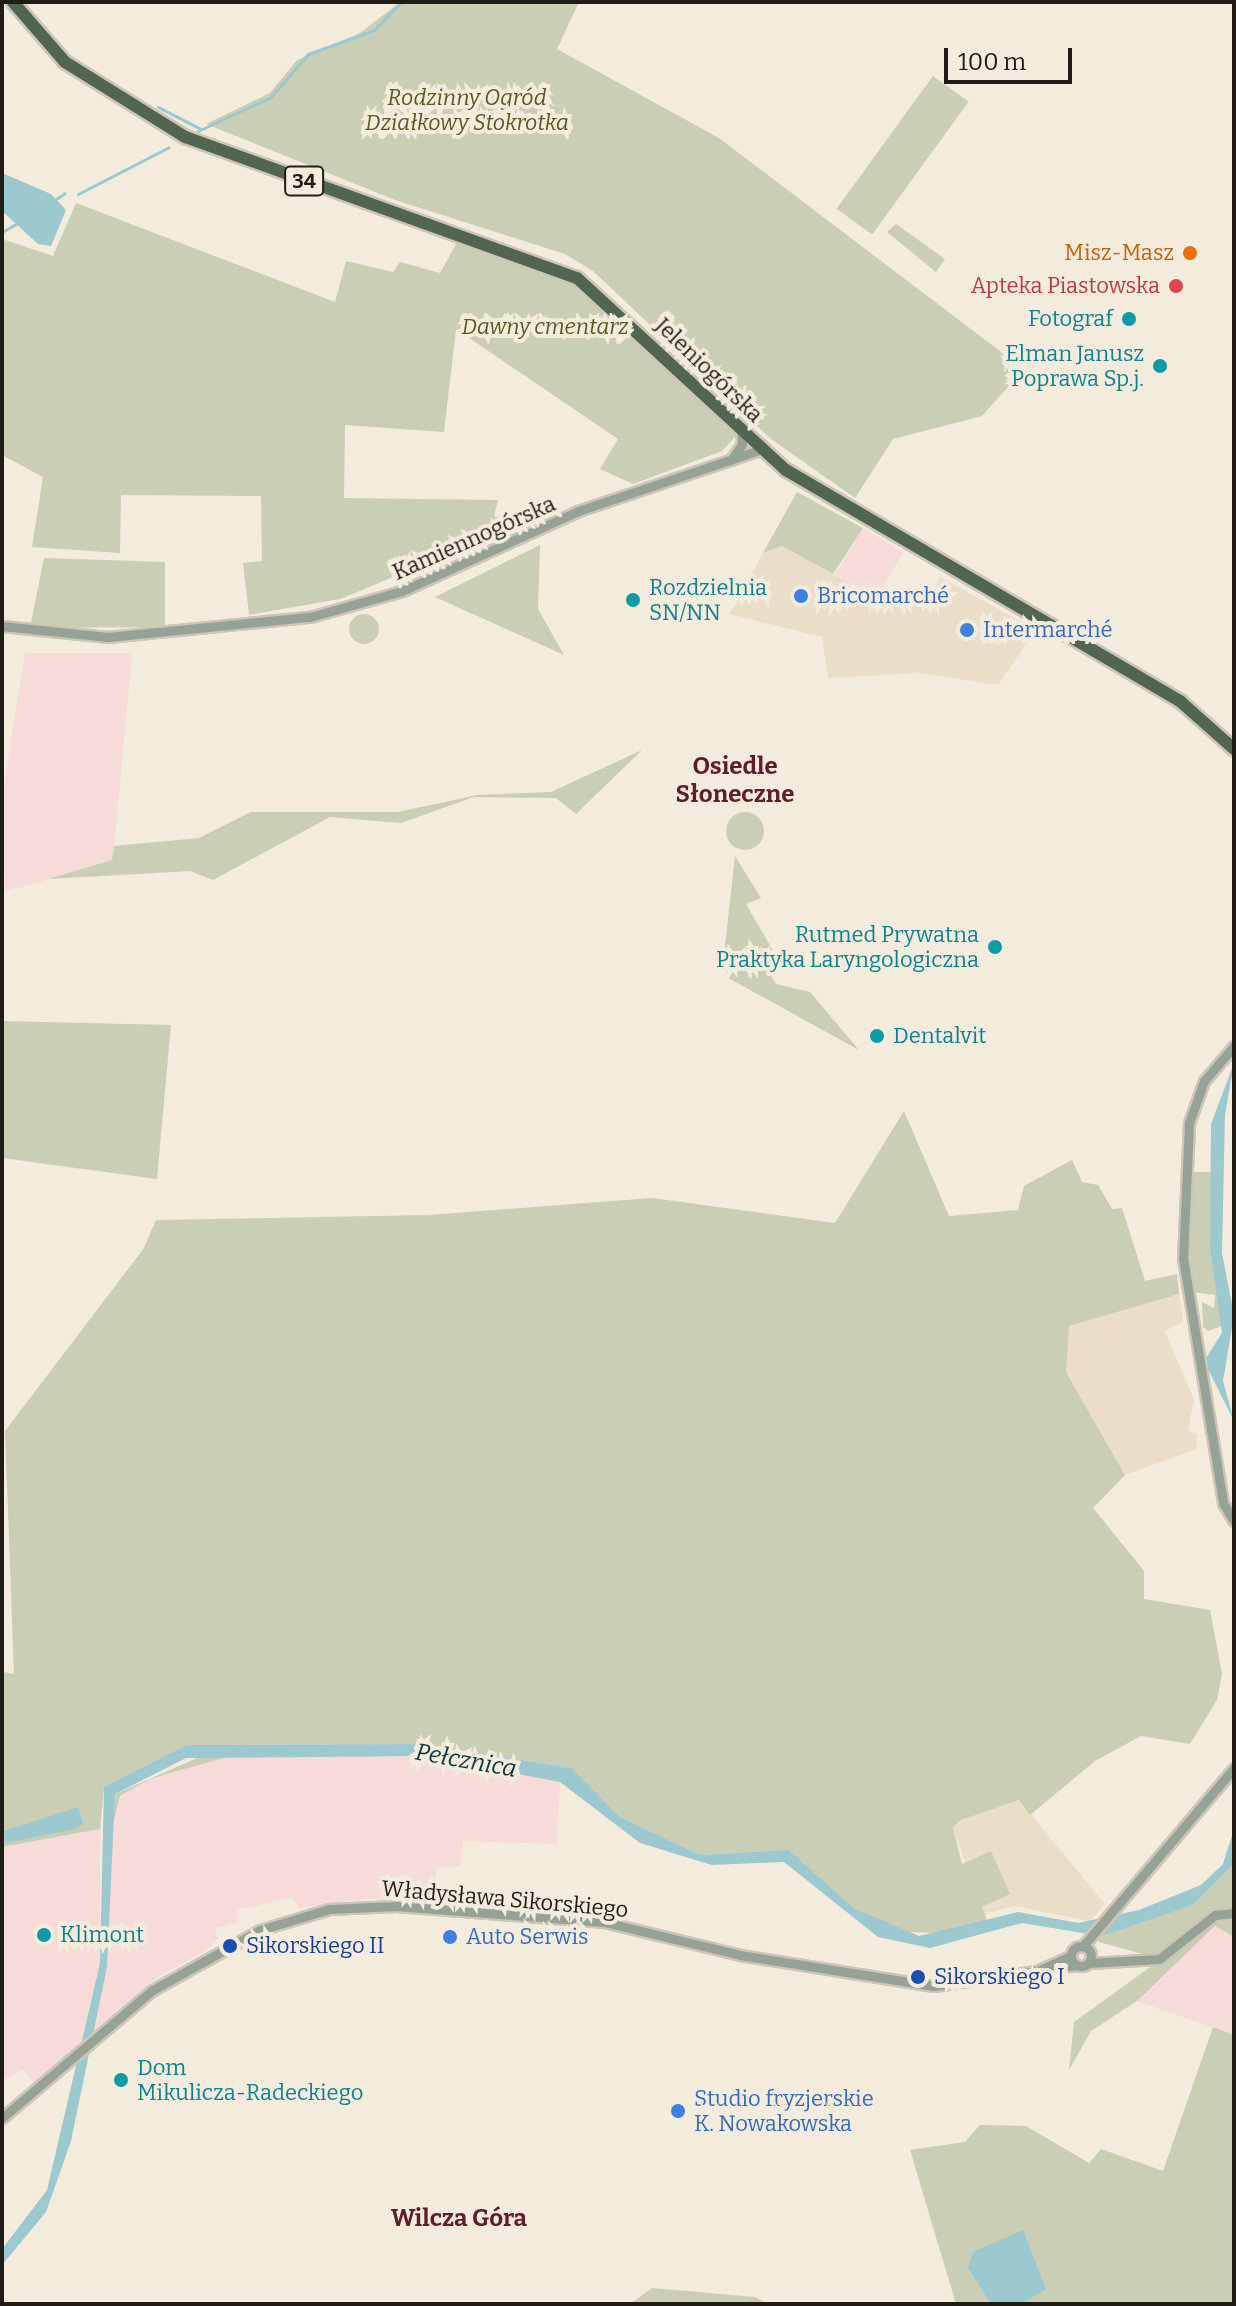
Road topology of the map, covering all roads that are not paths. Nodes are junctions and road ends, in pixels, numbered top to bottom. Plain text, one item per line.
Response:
1 (13, 2) edge
2 (741, 427) junction
3 (762, 449) junction
4 (731, 461) junction
5 (2, 626) edge
6 (1234, 749) edge
7 (1234, 1046) edge
8 (1234, 1521) edge
9 (1234, 1768) edge
10 (1234, 1913) edge
11 (1084, 1942) junction
12 (1090, 1959) junction
13 (1073, 1961) junction
14 (2, 2118) edge

1 - 2 main road, Jeleniogórska / 34
2 - 3 main road, Jeleniogórska / 34
2 - 4 street
3 - 4 street, Kamiennogórska
3 - 6 main road, Jeleniogórska / 34
4 - 5 street, Kamiennogórska
7 - 8 street
9 - 11 street
10 - 12 street
11 - 12 street
11 - 13 street
12 - 13 street
13 - 14 street, Władysława Sikorskiego

